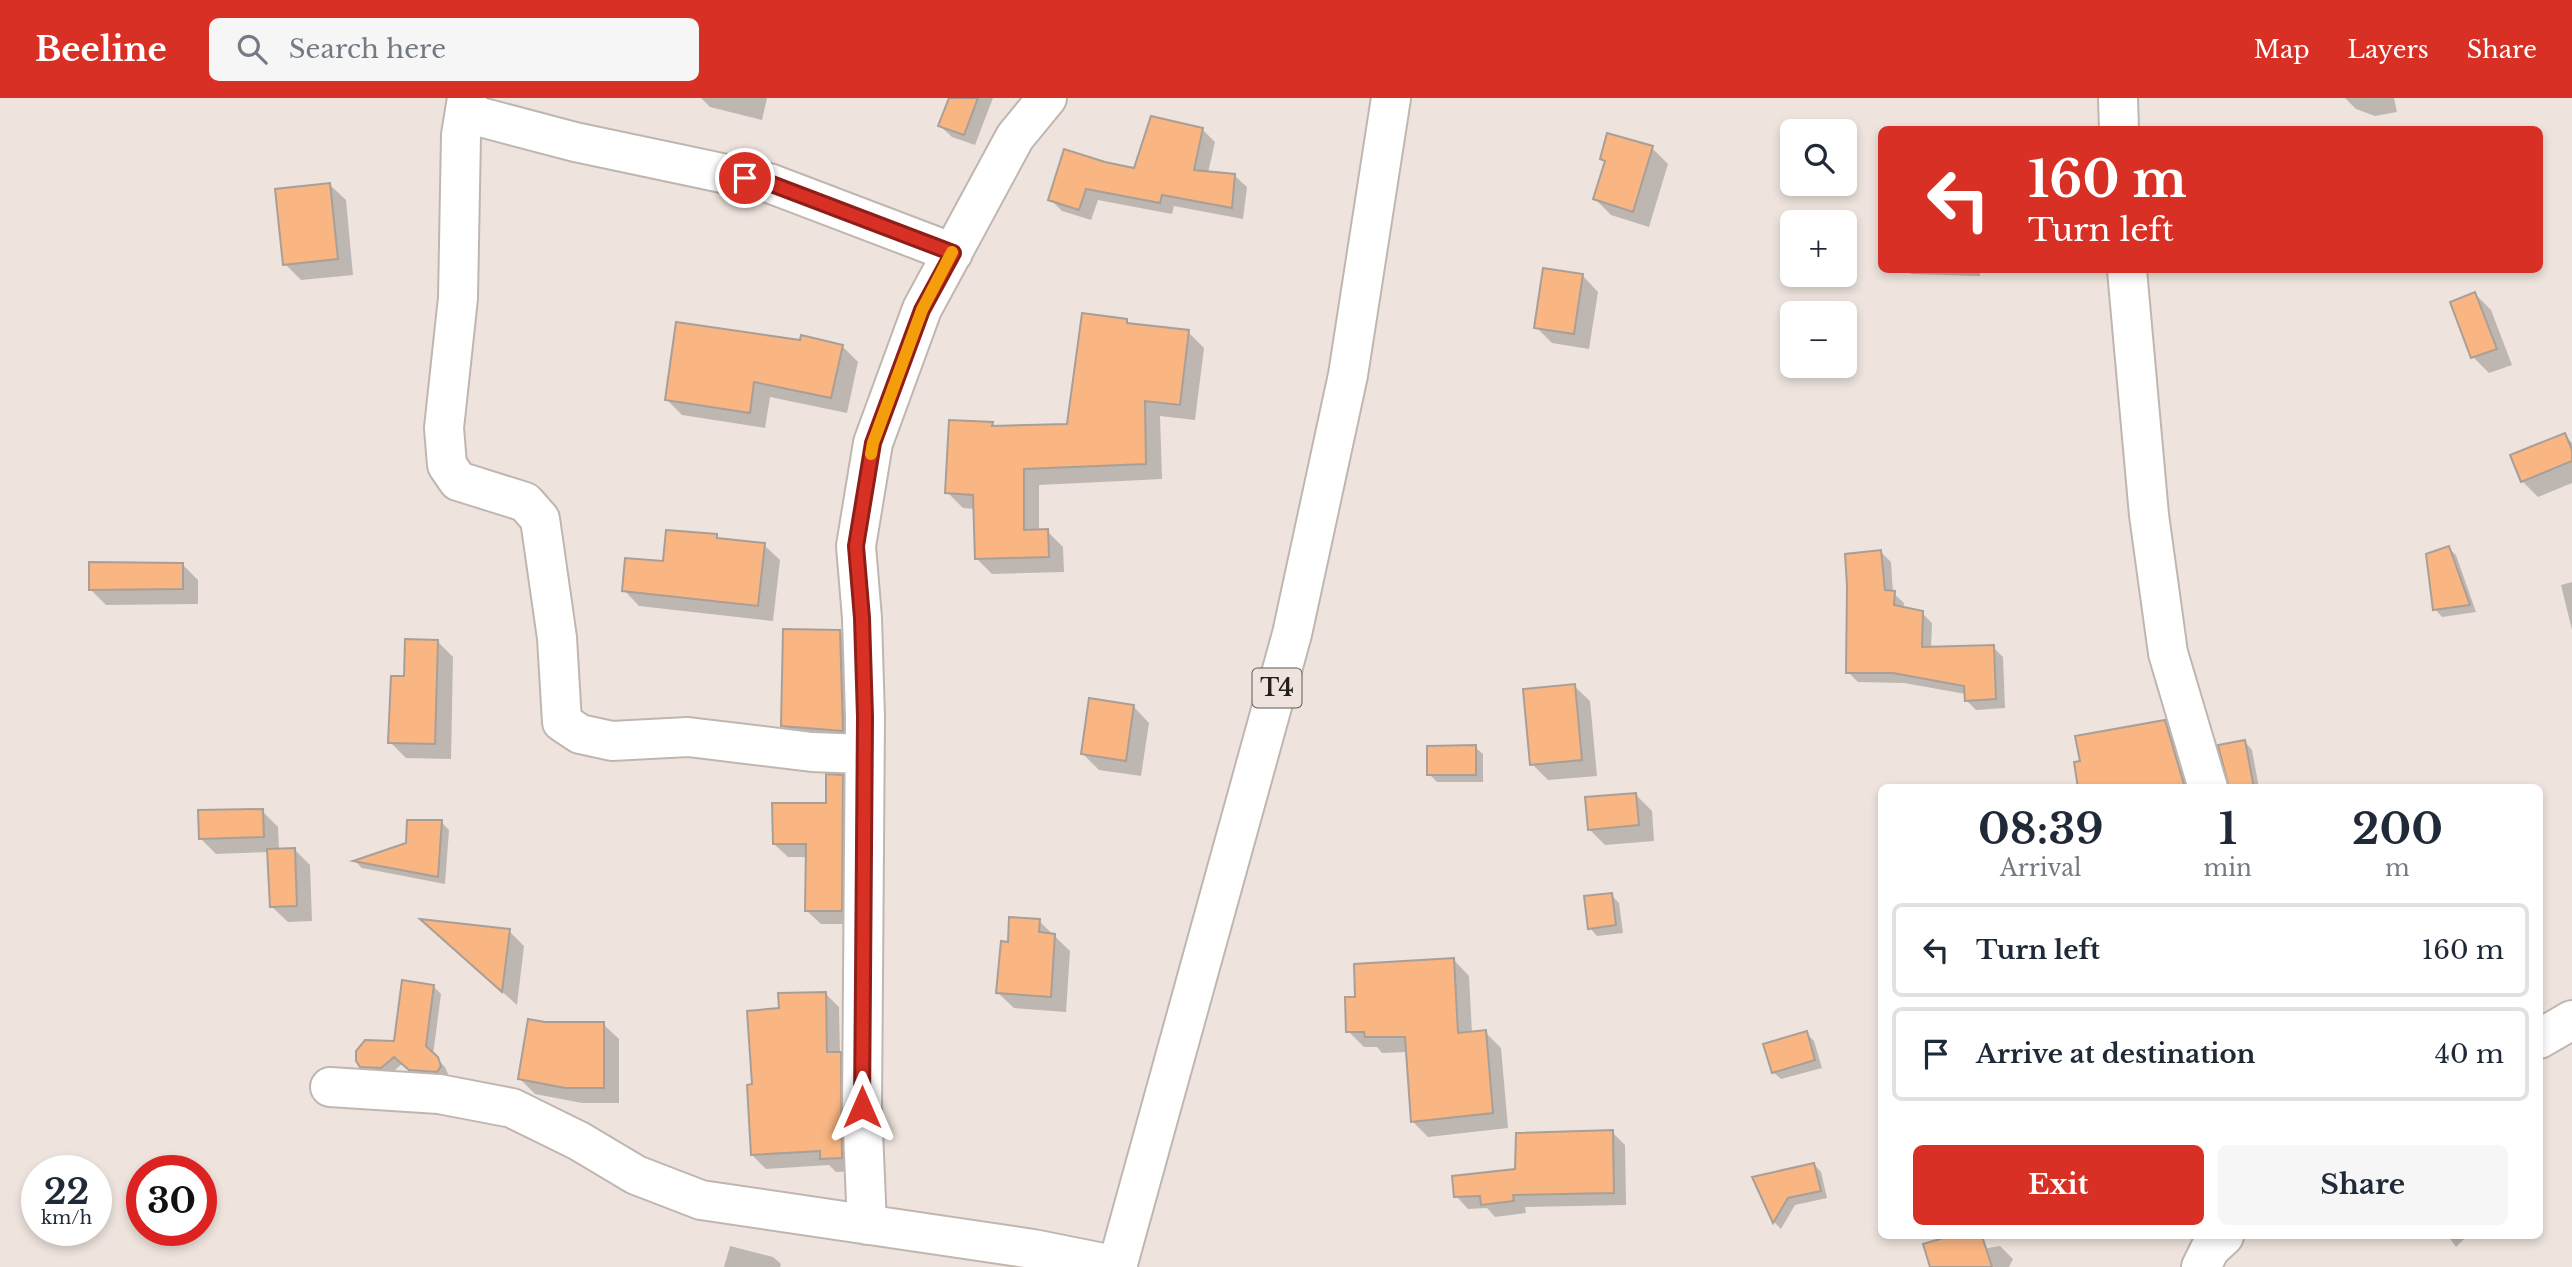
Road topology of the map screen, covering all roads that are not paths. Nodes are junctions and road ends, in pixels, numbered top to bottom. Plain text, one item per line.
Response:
1 (1048, 98) edge
2 (1391, 98) edge
3 (2118, 98) edge
4 (466, 105) edge
5 (2119, 126) edge
6 (953, 253) junction
7 (2127, 273) edge
8 (863, 754) junction
9 (2207, 784) edge
10 (2572, 1020) edge
11 (2543, 1037) edge
12 (330, 1087) dead end
13 (867, 1225) junction
14 (2221, 1239) edge
15 (1118, 1267) edge
16 (2201, 1267) edge

1 - 6 main road
2 - 15 main road, T4
3 - 5 main road
4 - 6 main road
4 - 8 main road
6 - 8 main road
7 - 9 main road
8 - 13 main road
10 - 11 main road
12 - 13 main road
13 - 15 main road
14 - 16 main road

